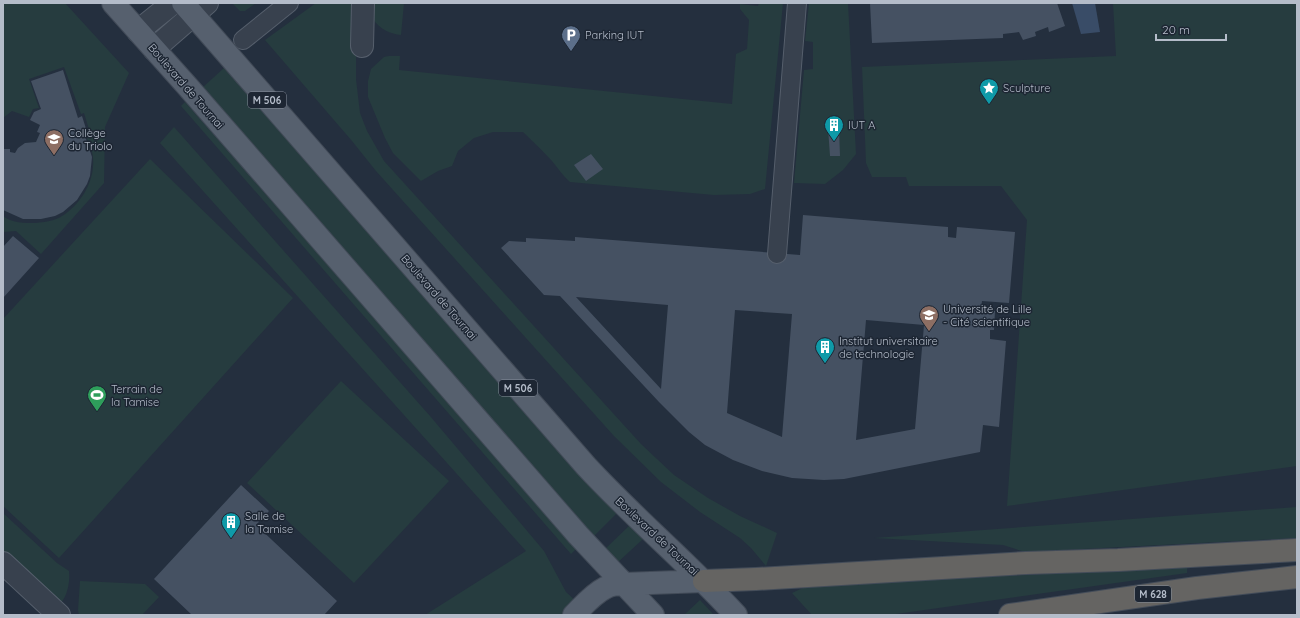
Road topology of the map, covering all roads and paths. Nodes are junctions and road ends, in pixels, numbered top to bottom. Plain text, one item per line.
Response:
1 (113, 3) edge
2 (173, 3) edge
3 (289, 3) edge
4 (363, 3) edge
5 (797, 3) edge
6 (194, 7) edge
7 (138, 31) junction
8 (243, 40) dead end
9 (362, 46) dead end
10 (154, 49) junction
11 (777, 254) dead end
12 (1297, 550) edge
13 (3, 563) edge
14 (1297, 577) edge
15 (704, 581) junction
16 (624, 584) junction
17 (59, 615) edge
18 (574, 615) edge
19 (653, 615) edge
20 (736, 615) edge
21 (1010, 615) edge

1 - 7 main road, Boulevard de Tournai
2 - 7 street
3 - 8 street
4 - 9 street
5 - 11 street
6 - 10 street
6 - 15 main road, Boulevard de Tournai / M 506
7 - 10 main road, Boulevard de Tournai
10 - 16 main road, Boulevard de Tournai
12 - 15 highway
13 - 17 street
14 - 21 highway, M 628
15 - 16 main road
15 - 20 main road, M 506
16 - 18 main road
16 - 19 main road, Boulevard de Tournai

